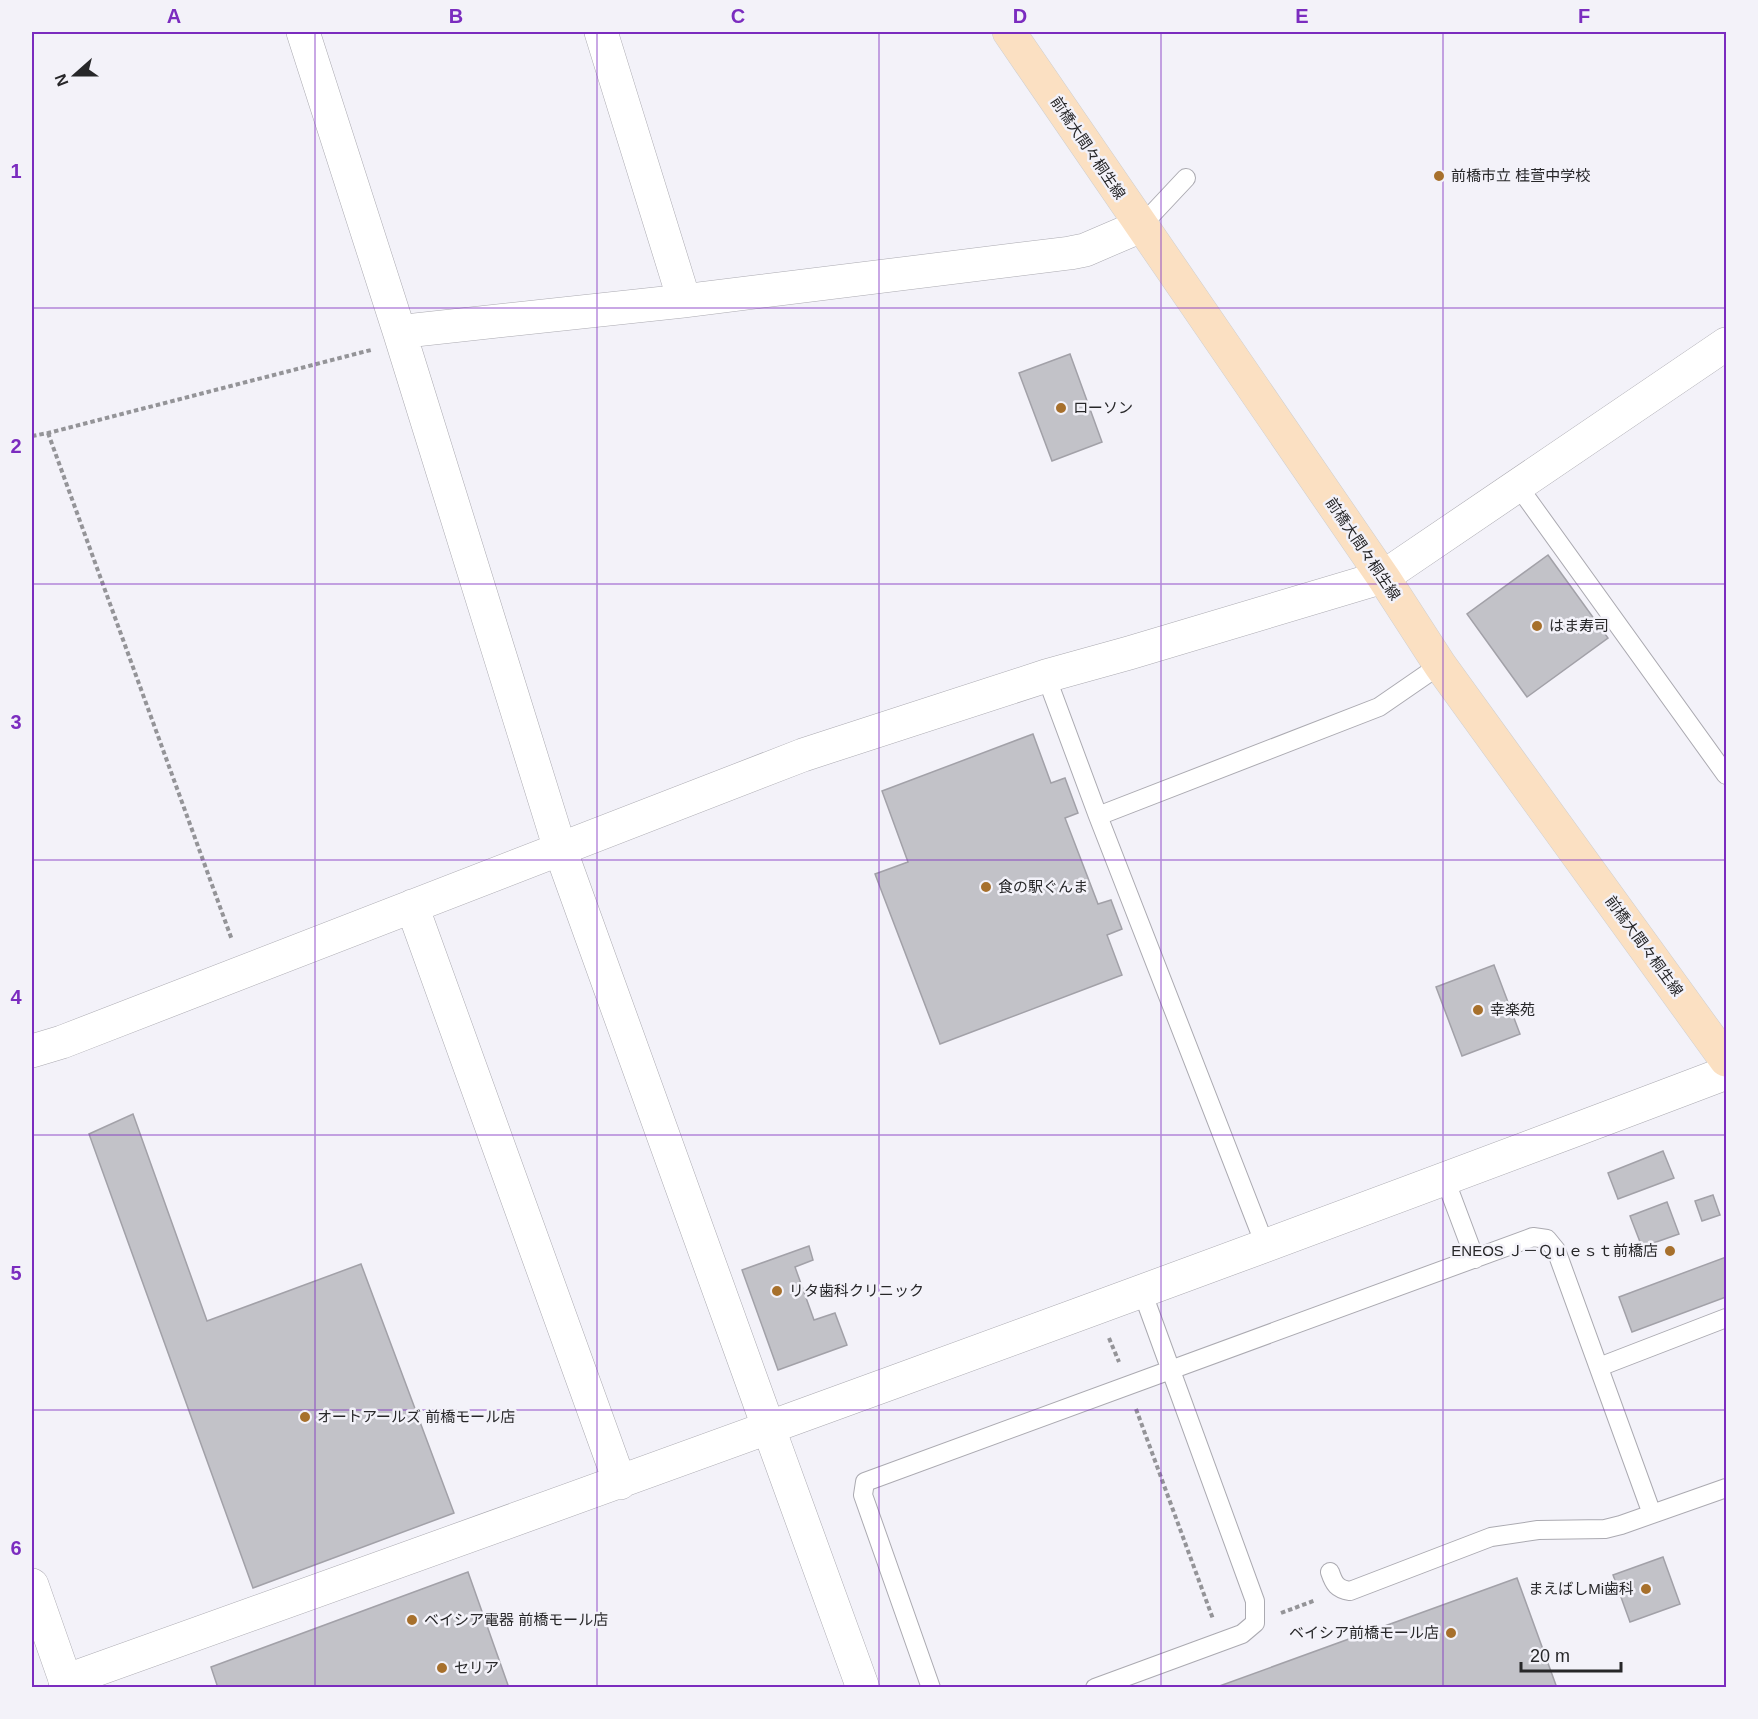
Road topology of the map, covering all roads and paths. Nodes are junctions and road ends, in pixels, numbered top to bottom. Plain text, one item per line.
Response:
1 (303, 32) edge
2 (601, 32) edge
3 (1009, 32) edge
4 (1186, 178) dead end
5 (1141, 226) junction
6 (683, 301) junction
7 (400, 334) junction
8 (1726, 344) edge
9 (48, 433) junction
10 (32, 435) edge
11 (1518, 486) junction
12 (1383, 577) junction
13 (1440, 665) junction
14 (1046, 676) junction
15 (1726, 775) edge
16 (1098, 816) junction
17 (560, 849) junction
18 (412, 906) junction
19 (243, 971) junction
20 (32, 1052) edge
21 (1726, 1060) edge
22 (1726, 1073) edge
23 (1445, 1179) junction
24 (1265, 1245) junction
25 (1475, 1258) junction
26 (1142, 1291) junction
27 (1726, 1318) edge
28 (1107, 1332) dead end
29 (1599, 1367) junction
30 (1171, 1370) junction
31 (1128, 1386) junction
32 (769, 1429) junction
33 (620, 1483) junction
34 (1726, 1488) edge
35 (1652, 1514) junction
36 (1330, 1572) dead end
37 (32, 1585) edge
38 (1342, 1590) junction
39 (1255, 1623) junction
40 (1221, 1641) junction
41 (64, 1685) edge
42 (863, 1688) edge
43 (931, 1688) edge
44 (1095, 1688) edge

1 - 7 street
2 - 6 street
3 - 5 main road, 前橋大間々桐生線
4 - 5 lane
5 - 6 street
5 - 12 main road, 前橋大間々桐生線
6 - 7 street
7 - 9 path
7 - 17 street
8 - 11 street
9 - 10 path
9 - 19 path
11 - 12 street
11 - 15 lane
12 - 13 main road, 前橋大間々桐生線
12 - 14 street
13 - 16 lane
13 - 21 main road, 前橋大間々桐生線
14 - 16 lane
14 - 17 street
16 - 24 lane
17 - 18 street
17 - 32 street
18 - 19 street
18 - 33 street
19 - 20 street
22 - 23 street
23 - 24 street
23 - 25 lane
24 - 26 street
25 - 29 lane
25 - 30 lane
26 - 30 lane
26 - 32 street
27 - 29 lane
28 - 31 path
29 - 35 lane
30 - 31 lane
30 - 39 lane
31 - 40 path
31 - 43 lane
32 - 33 street
32 - 42 street
33 - 41 street
34 - 35 lane
35 - 38 lane
36 - 38 lane
37 - 41 street
38 - 39 path
39 - 40 lane
40 - 44 lane

